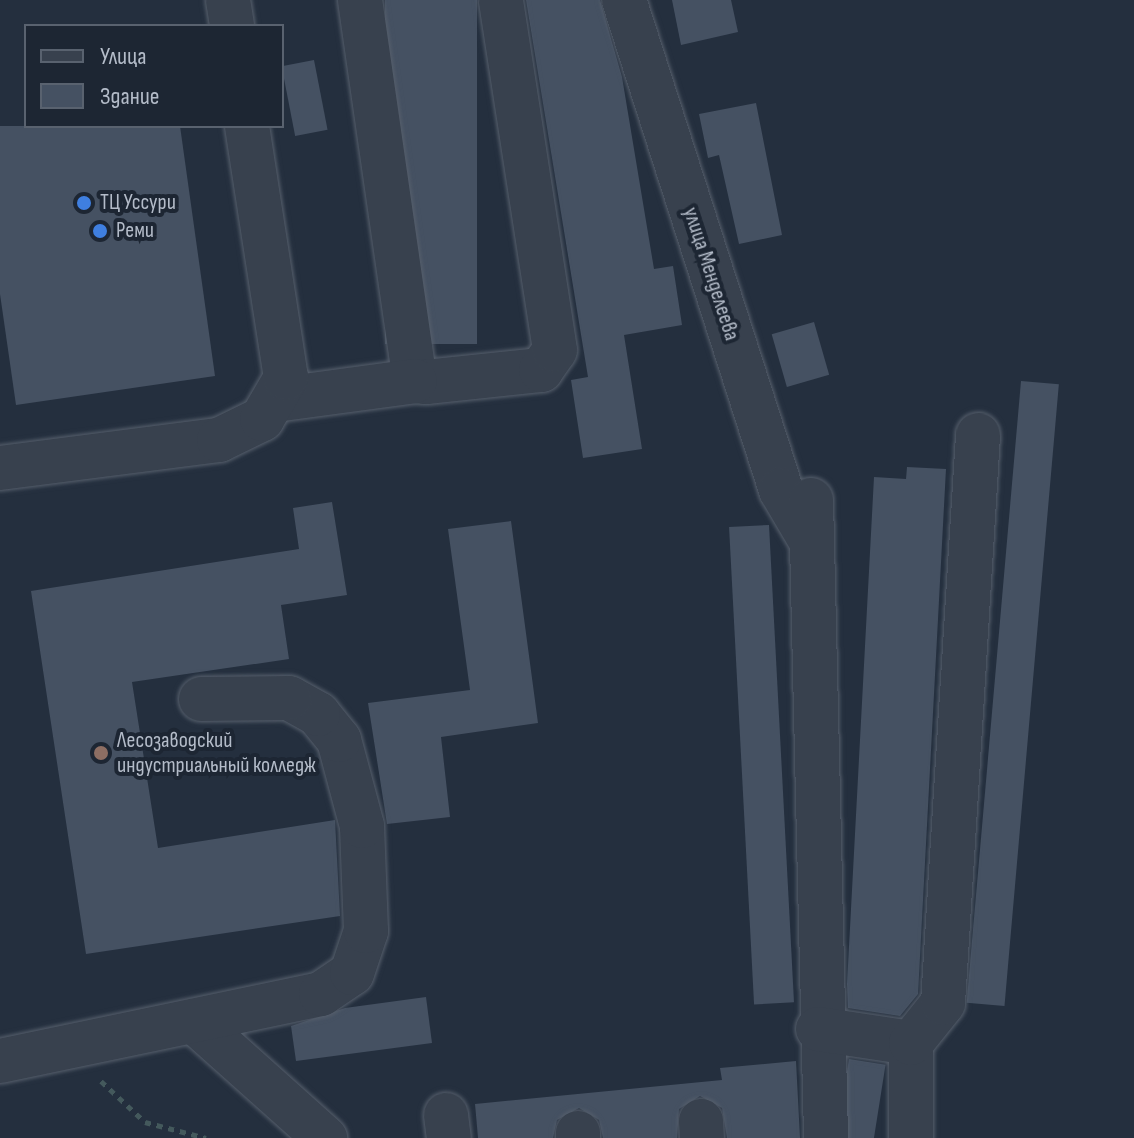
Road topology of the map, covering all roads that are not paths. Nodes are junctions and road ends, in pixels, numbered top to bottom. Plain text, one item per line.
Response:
1 (228, 0) edge
2 (360, 0) edge
3 (501, 0) edge
4 (624, 0) edge
5 (232, 24) edge
6 (247, 128) edge
7 (415, 381) junction
8 (275, 400) junction
9 (978, 435) dead end
10 (0, 468) edge
11 (201, 699) dead end
12 (194, 1021) junction
13 (818, 1029) junction
14 (911, 1043) junction
15 (0, 1061) edge
16 (325, 1138) edge
17 (826, 1138) edge
18 (911, 1138) edge

1 - 5 street
2 - 7 street
3 - 7 street
4 - 13 street, улица Менделеева
6 - 8 street
7 - 8 street
8 - 10 street
9 - 14 street
11 - 12 street
12 - 15 street
12 - 16 street
13 - 14 street
13 - 17 street
14 - 18 street

